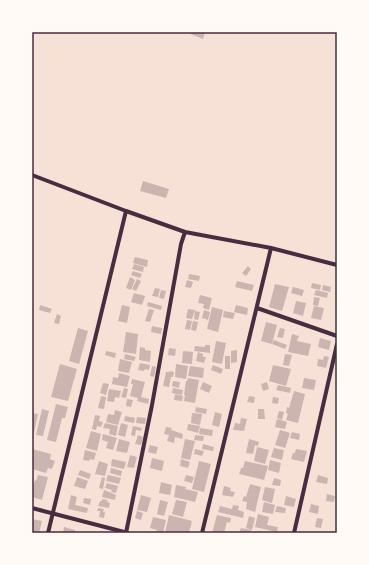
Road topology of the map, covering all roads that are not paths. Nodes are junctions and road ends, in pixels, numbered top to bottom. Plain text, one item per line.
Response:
1 (32, 175) edge
2 (126, 211) junction
3 (185, 232) junction
4 (271, 248) junction
5 (337, 265) edge
6 (257, 308) junction
7 (337, 336) edge
8 (337, 344) edge
9 (32, 508) edge
10 (53, 514) junction
11 (48, 533) edge
12 (127, 533) edge
13 (202, 533) edge
14 (294, 533) edge

1 - 2 street
2 - 3 street
2 - 10 street
3 - 4 street
3 - 12 street
4 - 5 street
4 - 6 street
6 - 7 street
6 - 13 street
8 - 14 street
9 - 10 street
10 - 11 street
10 - 12 street

